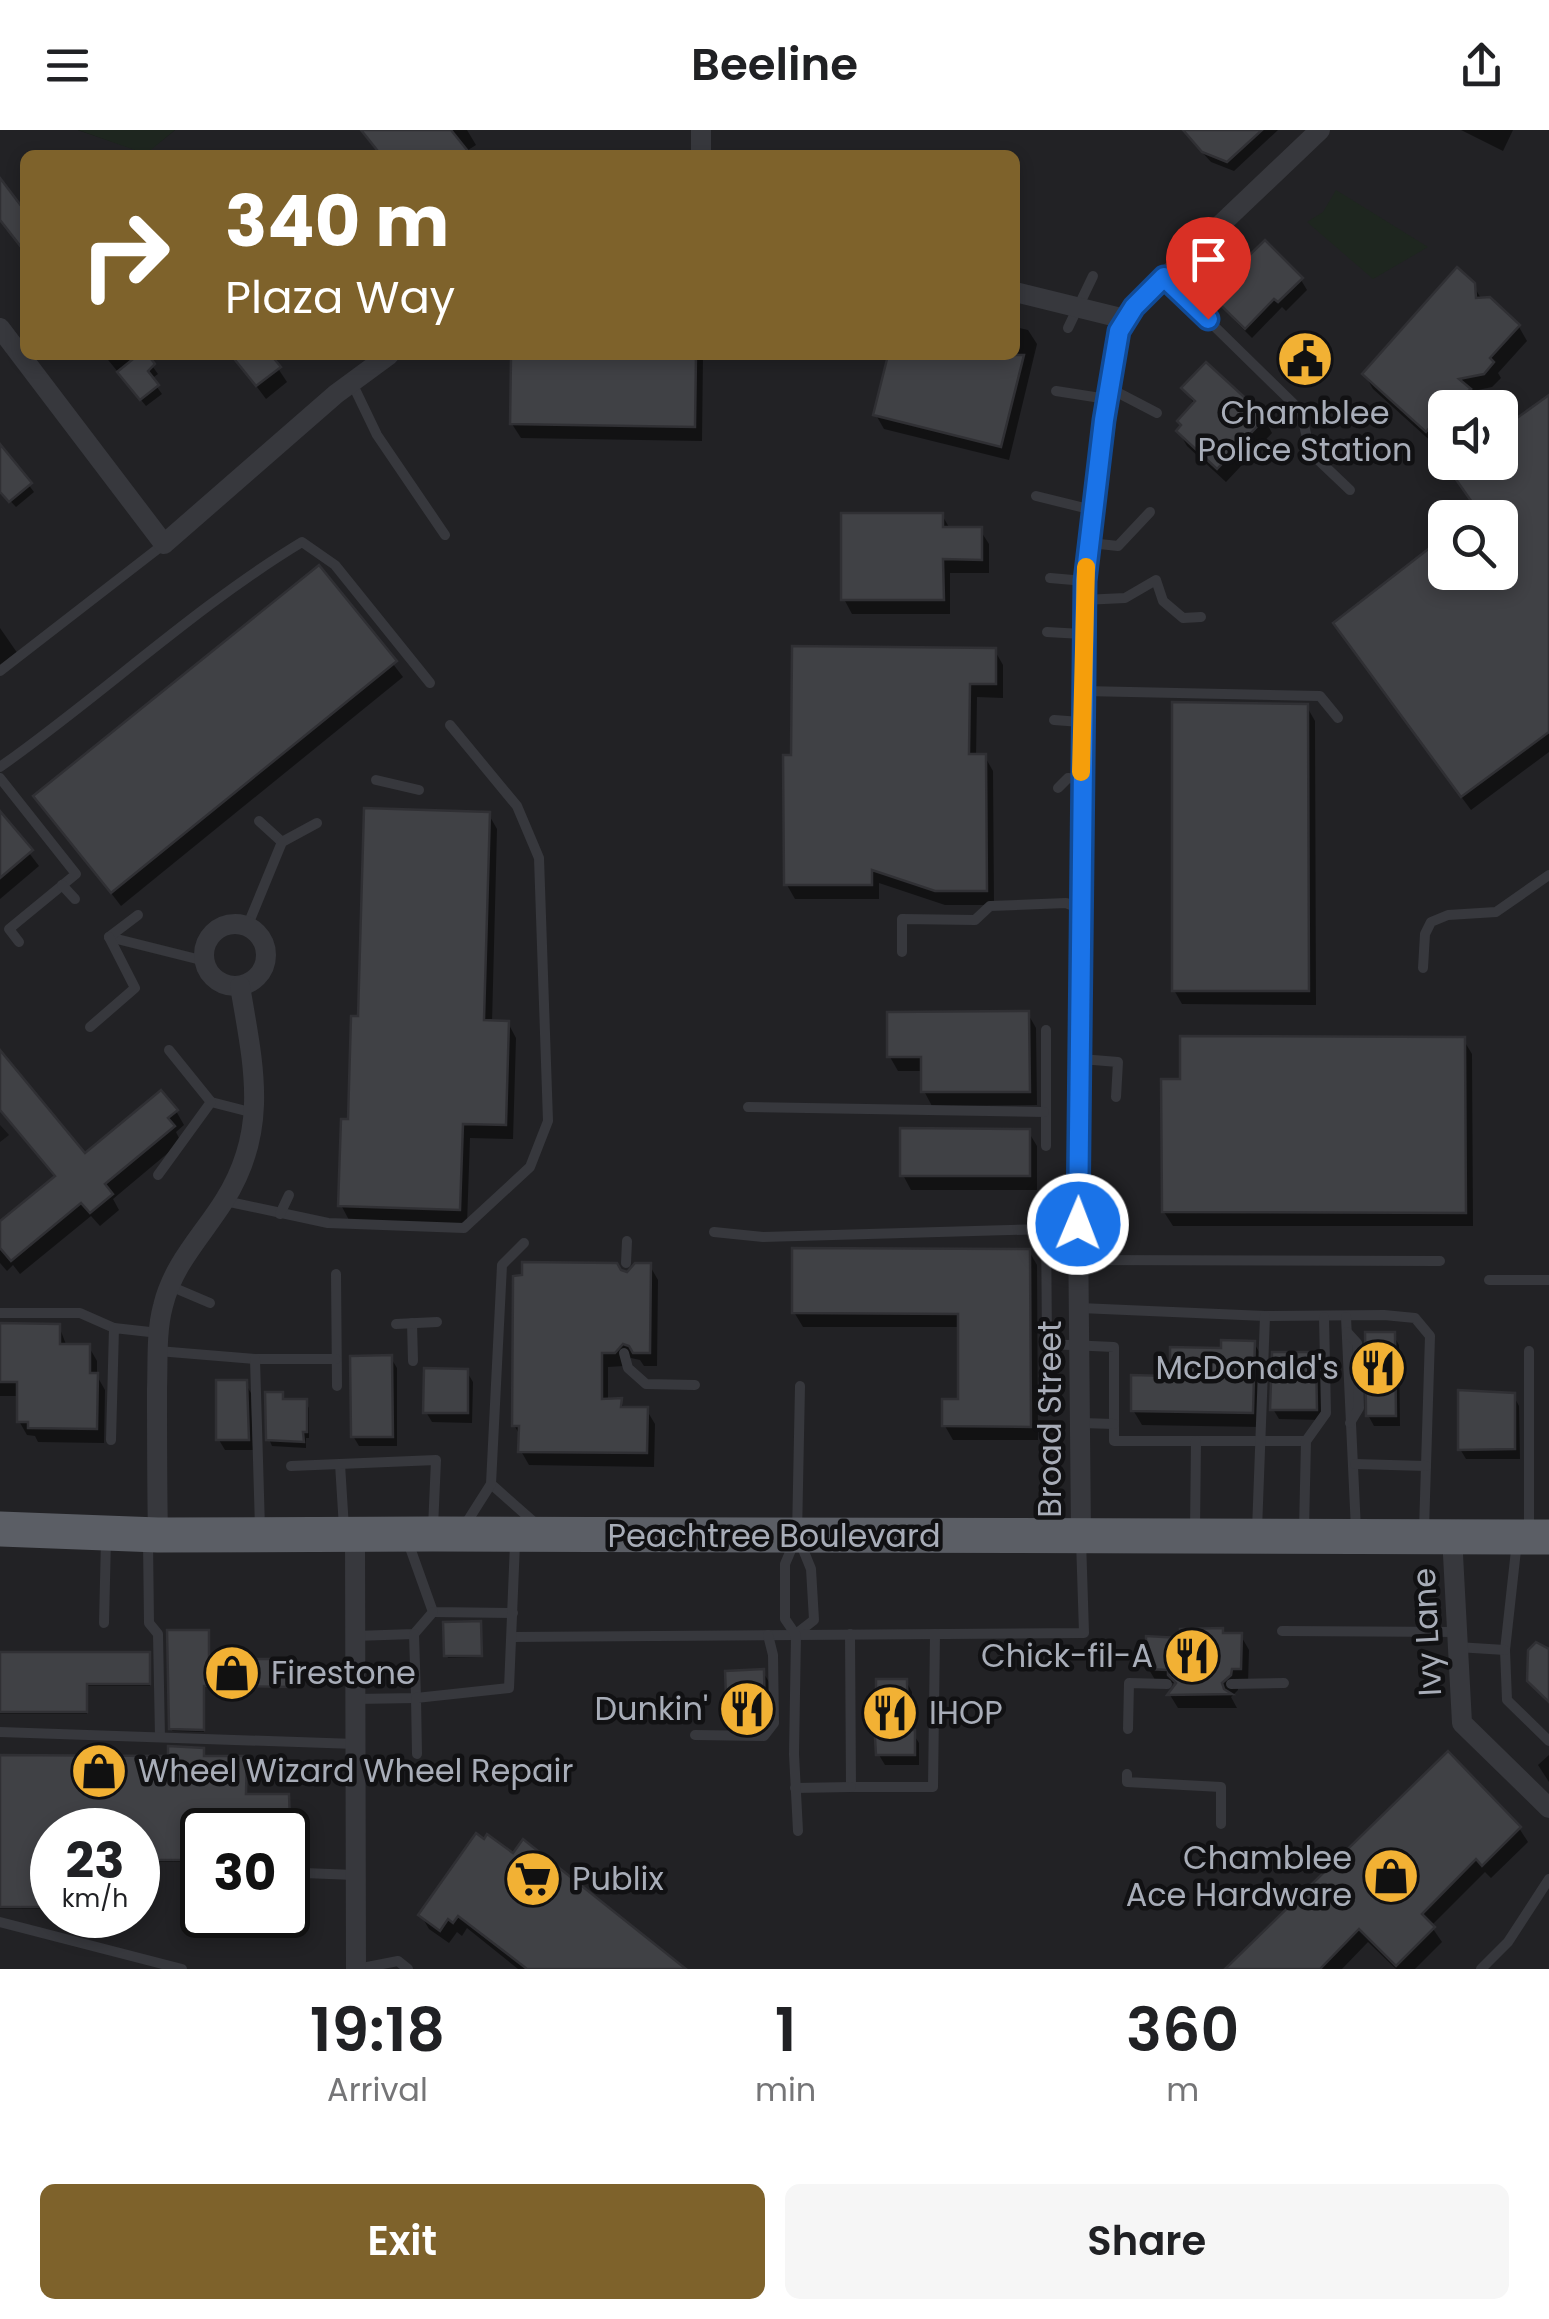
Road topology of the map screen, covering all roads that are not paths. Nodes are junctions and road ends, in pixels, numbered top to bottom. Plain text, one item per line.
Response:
1 (1320, 130) edge
2 (1093, 276) dead end
3 (1164, 277) junction
4 (1020, 293) edge
5 (1079, 308) junction
6 (1124, 318) junction
7 (0, 328) edge
8 (1068, 328) dead end
9 (20, 354) edge
10 (24, 360) edge
11 (383, 360) edge
12 (352, 383) junction
13 (1056, 392) dead end
14 (1108, 394) junction
15 (1157, 413) dead end
16 (1350, 490) dead end
17 (1036, 496) dead end
18 (1093, 510) junction
19 (1150, 512) dead end
20 (445, 535) dead end
21 (1089, 543) junction
22 (164, 544) junction
23 (1050, 578) dead end
24 (1084, 591) junction
25 (1202, 617) dead end
26 (1047, 632) dead end
27 (1083, 634) junction
28 (0, 671) edge
29 (430, 683) dead end
30 (1083, 691) junction
31 (1338, 718) dead end
32 (1054, 720) dead end
33 (1082, 722) junction
34 (450, 725) dead end
35 (0, 767) edge
36 (0, 778) edge
37 (1081, 779) junction
38 (376, 780) dead end
39 (1058, 788) dead end
40 (419, 790) dead end
41 (259, 821) dead end
42 (318, 822) dead end
43 (282, 842) junction
44 (1549, 875) edge
45 (62, 884) junction
46 (75, 899) dead end
47 (1082, 910) junction
48 (138, 915) dead end
49 (247, 927) junction
50 (109, 936) junction
51 (19, 942) dead end
52 (902, 952) dead end
53 (205, 961) junction
54 (1424, 968) dead end
55 (240, 986) junction
56 (90, 1026) dead end
57 (1046, 1030) dead end
58 (170, 1050) dead end
59 (1081, 1060) junction
60 (1116, 1097) dead end
61 (211, 1102) junction
62 (748, 1108) dead end
63 (1044, 1112) junction
64 (255, 1113) junction
65 (1046, 1146) dead end
66 (158, 1175) dead end
67 (290, 1195) dead end
68 (224, 1201) junction
69 (280, 1214) junction
70 (1078, 1224) junction
71 (1046, 1228) junction
72 (1111, 1231) dead end
73 (714, 1232) dead end
74 (627, 1241) dead end
75 (524, 1243) dead end
76 (1079, 1260) junction
77 (1112, 1260) junction
78 (1440, 1261) dead end
79 (626, 1263) dead end
80 (336, 1274) dead end
81 (1489, 1280) dead end
82 (1549, 1280) edge
83 (170, 1286) junction
84 (210, 1303) dead end
85 (1080, 1308) junction
86 (0, 1312) edge
87 (1265, 1316) junction
88 (1324, 1317) junction
89 (1346, 1317) junction
90 (437, 1322) dead end
91 (412, 1323) junction
92 (396, 1324) dead end
93 (114, 1328) junction
94 (158, 1342) junction
95 (1080, 1346) junction
96 (1529, 1351) dead end
97 (624, 1353) dead end
98 (256, 1359) junction
99 (336, 1360) junction
100 (412, 1360) dead end
101 (696, 1385) dead end
102 (336, 1386) dead end
103 (800, 1386) dead end
104 (1082, 1423) junction
105 (1114, 1424) junction
106 (111, 1440) dead end
107 (1196, 1441) junction
108 (1258, 1441) junction
109 (1306, 1442) junction
110 (416, 1448) dead end
111 (416, 1460) junction
112 (340, 1464) junction
113 (1355, 1464) junction
114 (291, 1466) dead end
115 (1426, 1466) junction
116 (491, 1484) junction
117 (0, 1529) edge
118 (107, 1534) junction
119 (153, 1535) junction
120 (432, 1535) junction
121 (1081, 1535) junction
122 (260, 1536) junction
123 (515, 1536) junction
124 (550, 1536) junction
125 (797, 1536) junction
126 (1195, 1536) junction
127 (1257, 1536) junction
128 (1304, 1536) junction
129 (1356, 1536) junction
130 (1438, 1536) junction
131 (350, 1537) junction
132 (1532, 1537) edge
133 (433, 1612) junction
134 (513, 1613) junction
135 (104, 1623) dead end
136 (1282, 1631) dead end
137 (414, 1634) junction
138 (850, 1634) junction
139 (935, 1634) junction
140 (768, 1635) junction
141 (796, 1635) junction
142 (354, 1636) junction
143 (512, 1637) junction
144 (1456, 1639) junction
145 (1505, 1650) junction
146 (1284, 1683) dead end
147 (1167, 1684) dead end
148 (1232, 1684) dead end
149 (416, 1698) junction
150 (356, 1699) junction
151 (1128, 1729) dead end
152 (0, 1732) edge
153 (695, 1735) dead end
154 (160, 1738) junction
155 (301, 1742) junction
156 (1549, 1742) edge
157 (357, 1744) junction
158 (417, 1754) dead end
159 (302, 1756) dead end
160 (1127, 1774) dead end
161 (851, 1787) junction
162 (795, 1788) junction
163 (1549, 1808) edge
164 (1220, 1824) dead end
165 (798, 1831) dead end
166 (310, 1873) edge
167 (355, 1874) junction
168 (1549, 1879) edge
169 (0, 1922) edge
170 (182, 1969) edge
171 (357, 1969) edge
172 (408, 1969) edge
173 (1481, 1969) edge

1 - 3 street
2 - 5 lane
3 - 6 street
3 - 16 lane
4 - 5 street
5 - 6 street
5 - 8 lane
6 - 14 street, Broad Street
7 - 9 street
10 - 22 street
11 - 12 street
12 - 20 lane
12 - 22 street
13 - 14 lane
14 - 15 lane
14 - 18 street, Broad Street
17 - 18 lane
18 - 21 street, Broad Street
19 - 21 lane
21 - 24 street, Broad Street
22 - 28 lane
23 - 24 lane
24 - 25 lane
24 - 27 street, Broad Street
26 - 27 lane
27 - 30 street, Broad Street
29 - 35 lane
30 - 31 lane
30 - 33 street, Broad Street
32 - 33 lane
33 - 37 street, Broad Street
34 - 69 lane
36 - 45 lane
37 - 39 lane
37 - 47 street, Broad Street
38 - 40 lane
41 - 43 lane
42 - 43 lane
43 - 49 lane
44 - 54 lane
45 - 46 lane
45 - 51 lane
47 - 52 lane
47 - 59 street, Broad Street
48 - 50 lane
49 - 53 street
49 - 55 street
50 - 53 lane
50 - 56 lane
53 - 55 street
55 - 64 street
57 - 63 lane
58 - 61 lane
59 - 60 lane
59 - 70 street, Broad Street
61 - 64 lane
61 - 66 lane
62 - 63 lane
63 - 65 lane
64 - 68 street
67 - 69 lane
68 - 69 lane
68 - 83 street
70 - 71 lane
70 - 76 street, Broad Street
71 - 73 lane
71 - 95 lane
72 - 77 lane
74 - 79 lane
75 - 116 lane
76 - 77 lane
76 - 85 street, Broad Street
77 - 78 lane
80 - 99 lane
81 - 82 lane
83 - 84 lane
83 - 94 street
85 - 87 lane
85 - 95 street, Broad Street
86 - 93 lane
87 - 88 lane
87 - 108 lane
88 - 89 lane
88 - 109 lane
89 - 113 lane
89 - 115 lane
90 - 91 lane
91 - 92 lane
91 - 100 lane
93 - 94 lane
93 - 106 lane
94 - 98 lane
94 - 119 street
95 - 104 street, Broad Street
95 - 105 lane
96 - 132 lane
97 - 101 lane
98 - 99 lane
98 - 122 lane
99 - 102 lane
103 - 125 lane
104 - 105 lane
104 - 121 street, Broad Street
105 - 107 lane
107 - 108 lane
107 - 126 lane
108 - 109 lane
108 - 127 lane
109 - 128 lane
110 - 111 lane
111 - 112 lane
111 - 120 lane
112 - 114 lane
112 - 131 lane
113 - 115 lane
113 - 129 lane
115 - 130 lane
116 - 120 lane
116 - 124 lane
117 - 118 highway, Peachtree Boulevard
118 - 119 highway, Peachtree Boulevard
118 - 135 lane
119 - 122 highway, Peachtree Boulevard
119 - 154 lane
120 - 123 highway, Peachtree Boulevard
120 - 131 highway, Peachtree Boulevard
120 - 133 lane
121 - 125 highway, Peachtree Boulevard
121 - 126 highway, Peachtree Boulevard
121 - 139 lane
122 - 131 highway, Peachtree Boulevard
123 - 124 highway, Peachtree Boulevard
123 - 134 lane
124 - 125 highway, Peachtree Boulevard
125 - 141 lane
125 - 141 lane
126 - 127 highway, Peachtree Boulevard
127 - 128 highway, Peachtree Boulevard
128 - 129 highway, Peachtree Boulevard
129 - 130 highway, Peachtree Boulevard
130 - 132 highway, Peachtree Boulevard
130 - 144 street, Ivy Lane
131 - 142 street
132 - 145 lane
133 - 134 lane
133 - 137 lane
134 - 143 lane
136 - 144 lane
137 - 142 lane
137 - 149 lane
138 - 139 lane
138 - 141 lane
138 - 161 lane
139 - 161 lane
140 - 141 lane
140 - 143 lane
140 - 153 lane
141 - 162 lane
142 - 150 street
143 - 149 lane
144 - 145 lane
144 - 163 street, Ivy Lane
145 - 156 lane
146 - 148 lane
147 - 151 lane
149 - 150 lane
149 - 158 lane
150 - 157 street
152 - 154 lane
154 - 155 lane
155 - 157 lane
155 - 159 lane
157 - 167 street
160 - 164 lane
161 - 162 lane
162 - 165 lane
166 - 167 lane
167 - 171 street
168 - 173 lane
169 - 170 lane
171 - 172 lane

